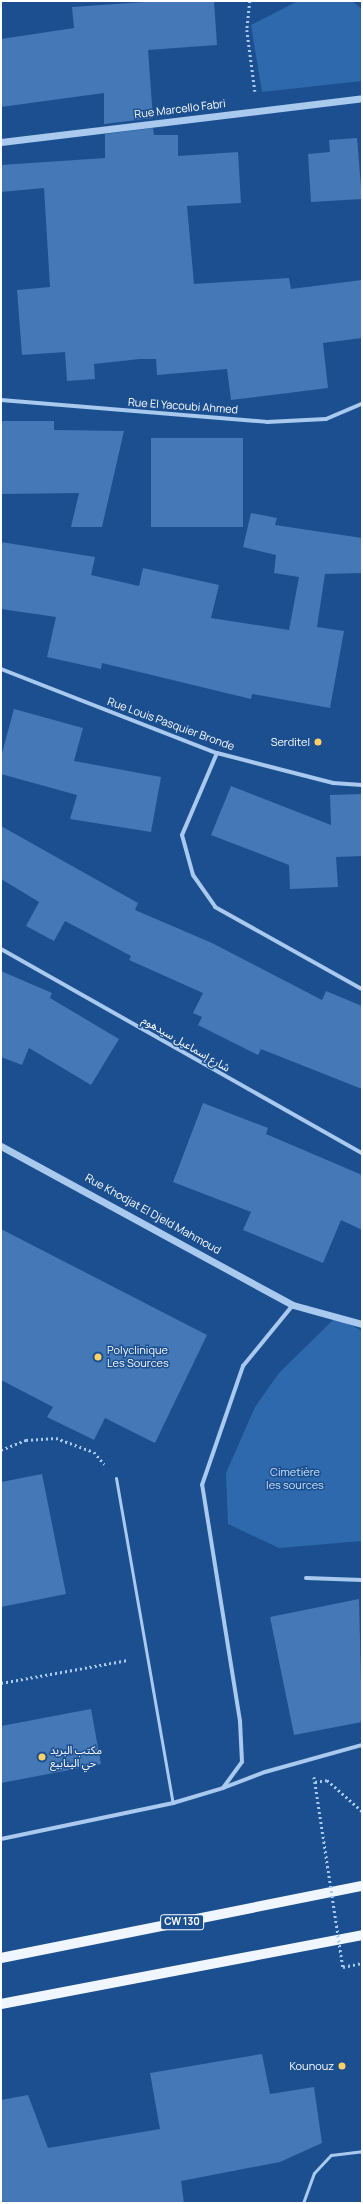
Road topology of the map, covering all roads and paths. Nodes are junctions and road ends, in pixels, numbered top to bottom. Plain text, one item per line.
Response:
1 (250, 1) edge
2 (362, 98) edge
3 (258, 111) junction
4 (1, 142) edge
5 (1, 400) edge
6 (362, 404) edge
7 (1, 669) edge
8 (217, 753) junction
9 (362, 785) edge
10 (1, 949) edge
11 (362, 989) edge
12 (1, 1146) edge
13 (362, 1153) edge
14 (293, 1305) junction
15 (362, 1324) edge
16 (1, 1450) edge
17 (116, 1478) joint
18 (306, 1578) dead end
19 (362, 1580) edge
20 (147, 1657) junction
21 (1, 1683) edge
22 (362, 1745) edge
23 (326, 1780) dead end
24 (315, 1782) dead end
25 (223, 1788) junction
26 (173, 1803) junction
27 (362, 1811) edge
28 (1, 1839) edge
29 (362, 1886) edge
30 (362, 1935) edge
31 (1, 1958) edge
32 (362, 1963) edge
33 (1, 2004) edge
34 (362, 2151) edge
35 (303, 2203) edge

1 - 3 path
2 - 3 street, Rue Marcello Fabri
3 - 4 street, Rue Marcello Fabri
5 - 6 street, Rue El Yacoubi Ahmed
7 - 8 street, Rue Louis Pasquier Bronde
8 - 9 street, Rue Louis Pasquier Bronde
8 - 11 street
10 - 13 street, شارع إسماعيل سيدهوم
12 - 14 street, Rue Khodjat El Djeld Mahmoud
14 - 15 street, Rue Khodjat El Djeld Mahmoud
14 - 25 street
16 - 17 path
17 - 20 lane
18 - 19 street
20 - 21 path
20 - 26 lane
22 - 25 street
23 - 27 path
24 - 32 path, bridge
25 - 26 street
26 - 28 street
29 - 31 main road, CW 130
30 - 33 main road
34 - 35 lane

